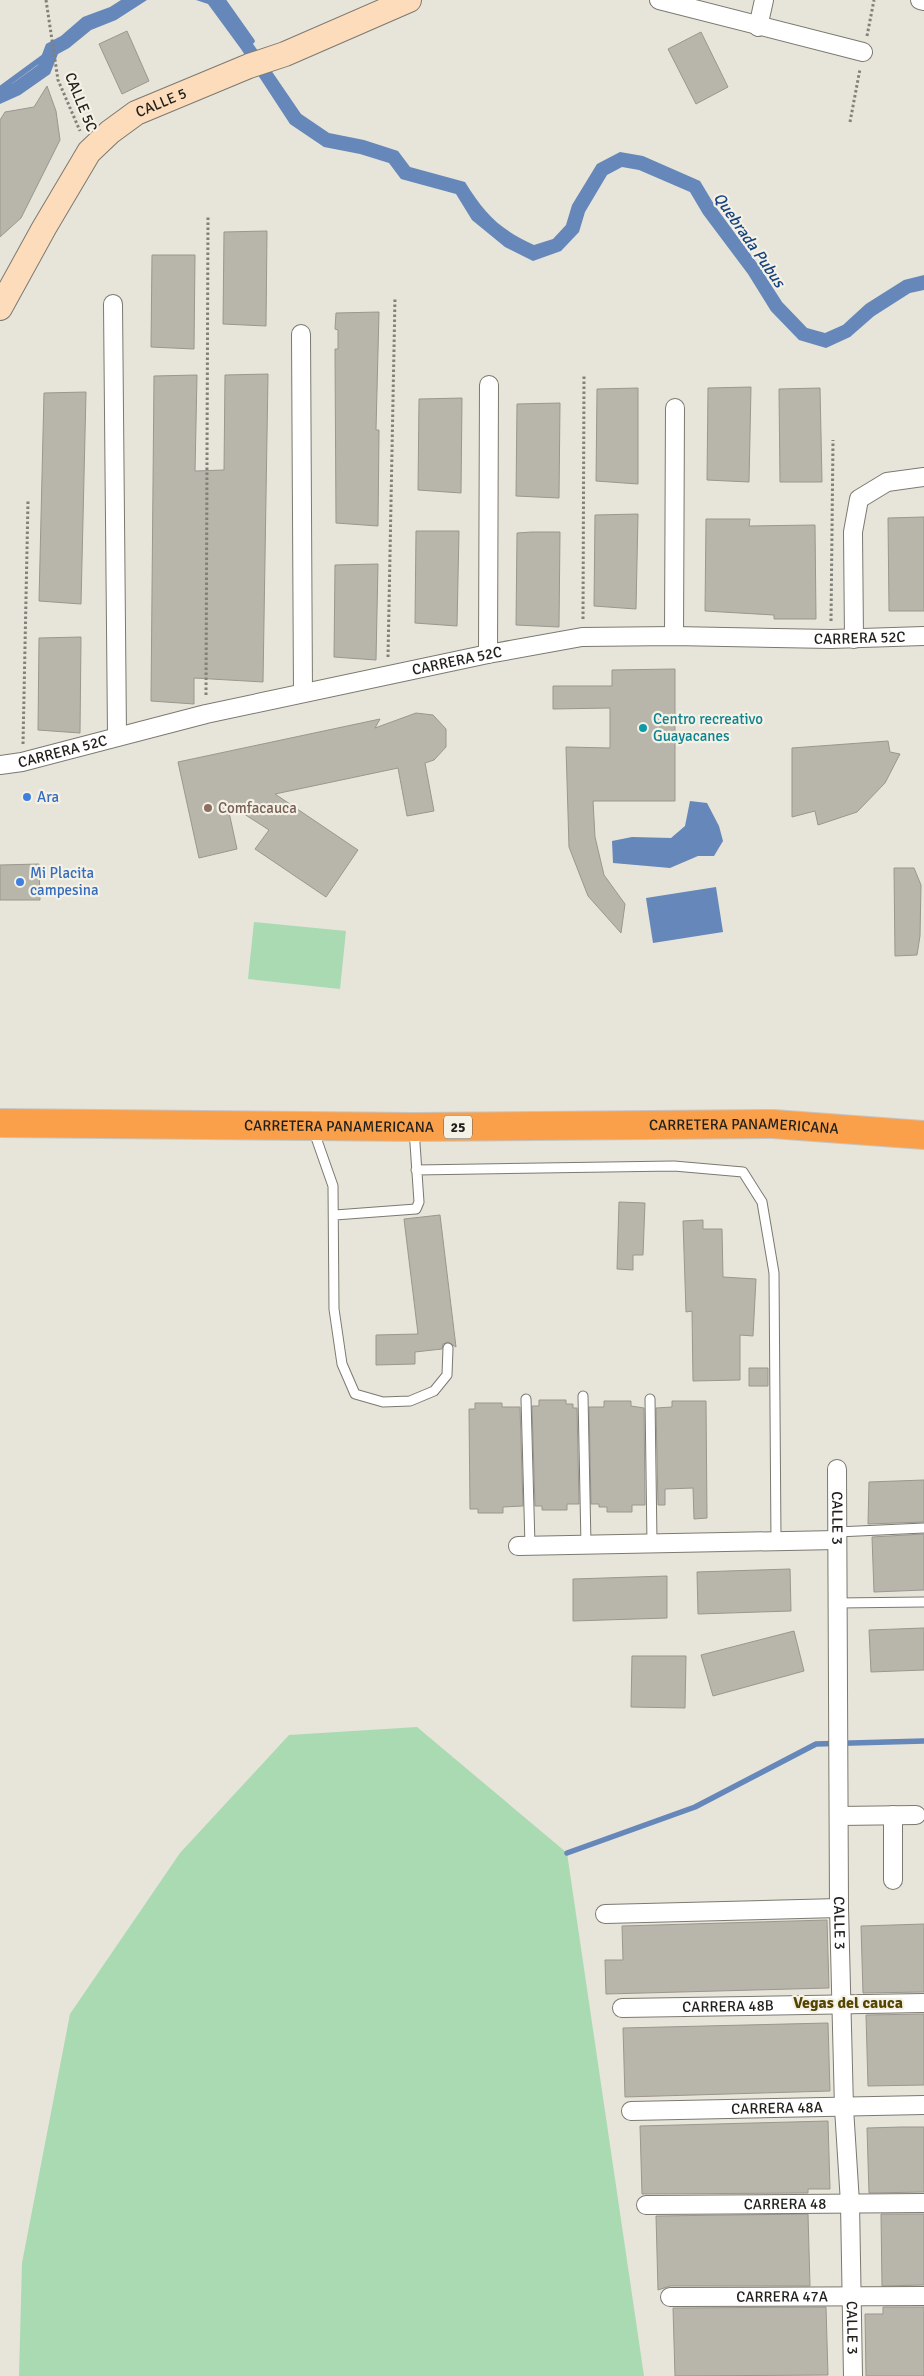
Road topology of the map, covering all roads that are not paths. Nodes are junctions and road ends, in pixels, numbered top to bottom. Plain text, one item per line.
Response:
1 (409, 0) edge
2 (764, 0) edge
3 (920, 0) edge
4 (667, 1) edge
5 (924, 1) edge
6 (758, 27) junction
7 (863, 52) dead end
8 (113, 304) dead end
9 (0, 308) edge
10 (301, 334) dead end
11 (490, 385) dead end
12 (675, 408) dead end
13 (924, 477) edge
14 (674, 636) junction
15 (924, 636) edge
16 (854, 639) junction
17 (488, 654) junction
18 (303, 693) junction
19 (117, 735) junction
20 (0, 765) edge
21 (0, 1123) edge
22 (312, 1126) junction
23 (414, 1127) junction
24 (921, 1137) edge
25 (416, 1170) junction
26 (335, 1215) junction
27 (448, 1348) dead end
28 (583, 1396) dead end
29 (526, 1399) dead end
30 (650, 1400) dead end
31 (837, 1469) dead end
32 (924, 1528) edge
33 (837, 1536) junction
34 (776, 1541) junction
35 (652, 1544) junction
36 (586, 1545) junction
37 (524, 1546) joint
38 (924, 1602) edge
39 (837, 1603) junction
40 (893, 1815) junction
41 (916, 1815) dead end
42 (839, 1816) junction
43 (893, 1880) dead end
44 (839, 1908) junction
45 (604, 1914) dead end
46 (924, 2003) edge
47 (841, 2005) junction
48 (622, 2008) dead end
49 (924, 2105) edge
50 (844, 2108) junction
51 (631, 2111) dead end
52 (850, 2203) junction
53 (924, 2203) edge
54 (646, 2205) dead end
55 (924, 2296) edge
56 (670, 2297) dead end
57 (851, 2297) junction
58 (854, 2376) edge

1 - 9 main road, CALLE 5
2 - 6 street
3 - 5 street
4 - 6 street
6 - 7 street
8 - 19 street
10 - 18 street
11 - 17 street
12 - 14 street
13 - 16 street
14 - 16 street, CARRERA 52C
14 - 17 street, CARRERA 52C
15 - 16 street, CARRERA 52C
17 - 18 street, CARRERA 52C
18 - 19 street, CARRERA 52C
19 - 20 street, CARRERA 52C
21 - 22 highway, CARRETERA PANAMERICANA / 25
22 - 23 highway, CARRETERA PANAMERICANA / 25
22 - 26 lane
23 - 24 highway, CARRETERA PANAMERICANA / 25
23 - 25 lane
25 - 26 lane
25 - 34 lane
26 - 27 lane
28 - 36 lane
29 - 37 lane
30 - 35 lane
31 - 33 street, CALLE 3
32 - 33 lane
33 - 34 street
33 - 39 street, CALLE 3
34 - 35 street
35 - 36 street
36 - 37 street
38 - 39 lane
39 - 42 street, CALLE 3
40 - 41 street
40 - 42 street
40 - 43 street
42 - 44 street, CALLE 3
44 - 45 street
44 - 47 street, CALLE 3
46 - 47 street, CARRERA 48B
47 - 48 street, CARRERA 48B
47 - 50 street, CALLE 3
49 - 50 street, CARRERA 48A
50 - 51 street, CARRERA 48A
50 - 52 street, CALLE 3
52 - 53 street, CARRERA 48
52 - 54 street, CARRERA 48
52 - 57 street, CALLE 3
55 - 57 street, CARRERA 47A
56 - 57 street, CARRERA 47A
57 - 58 street, CALLE 3

